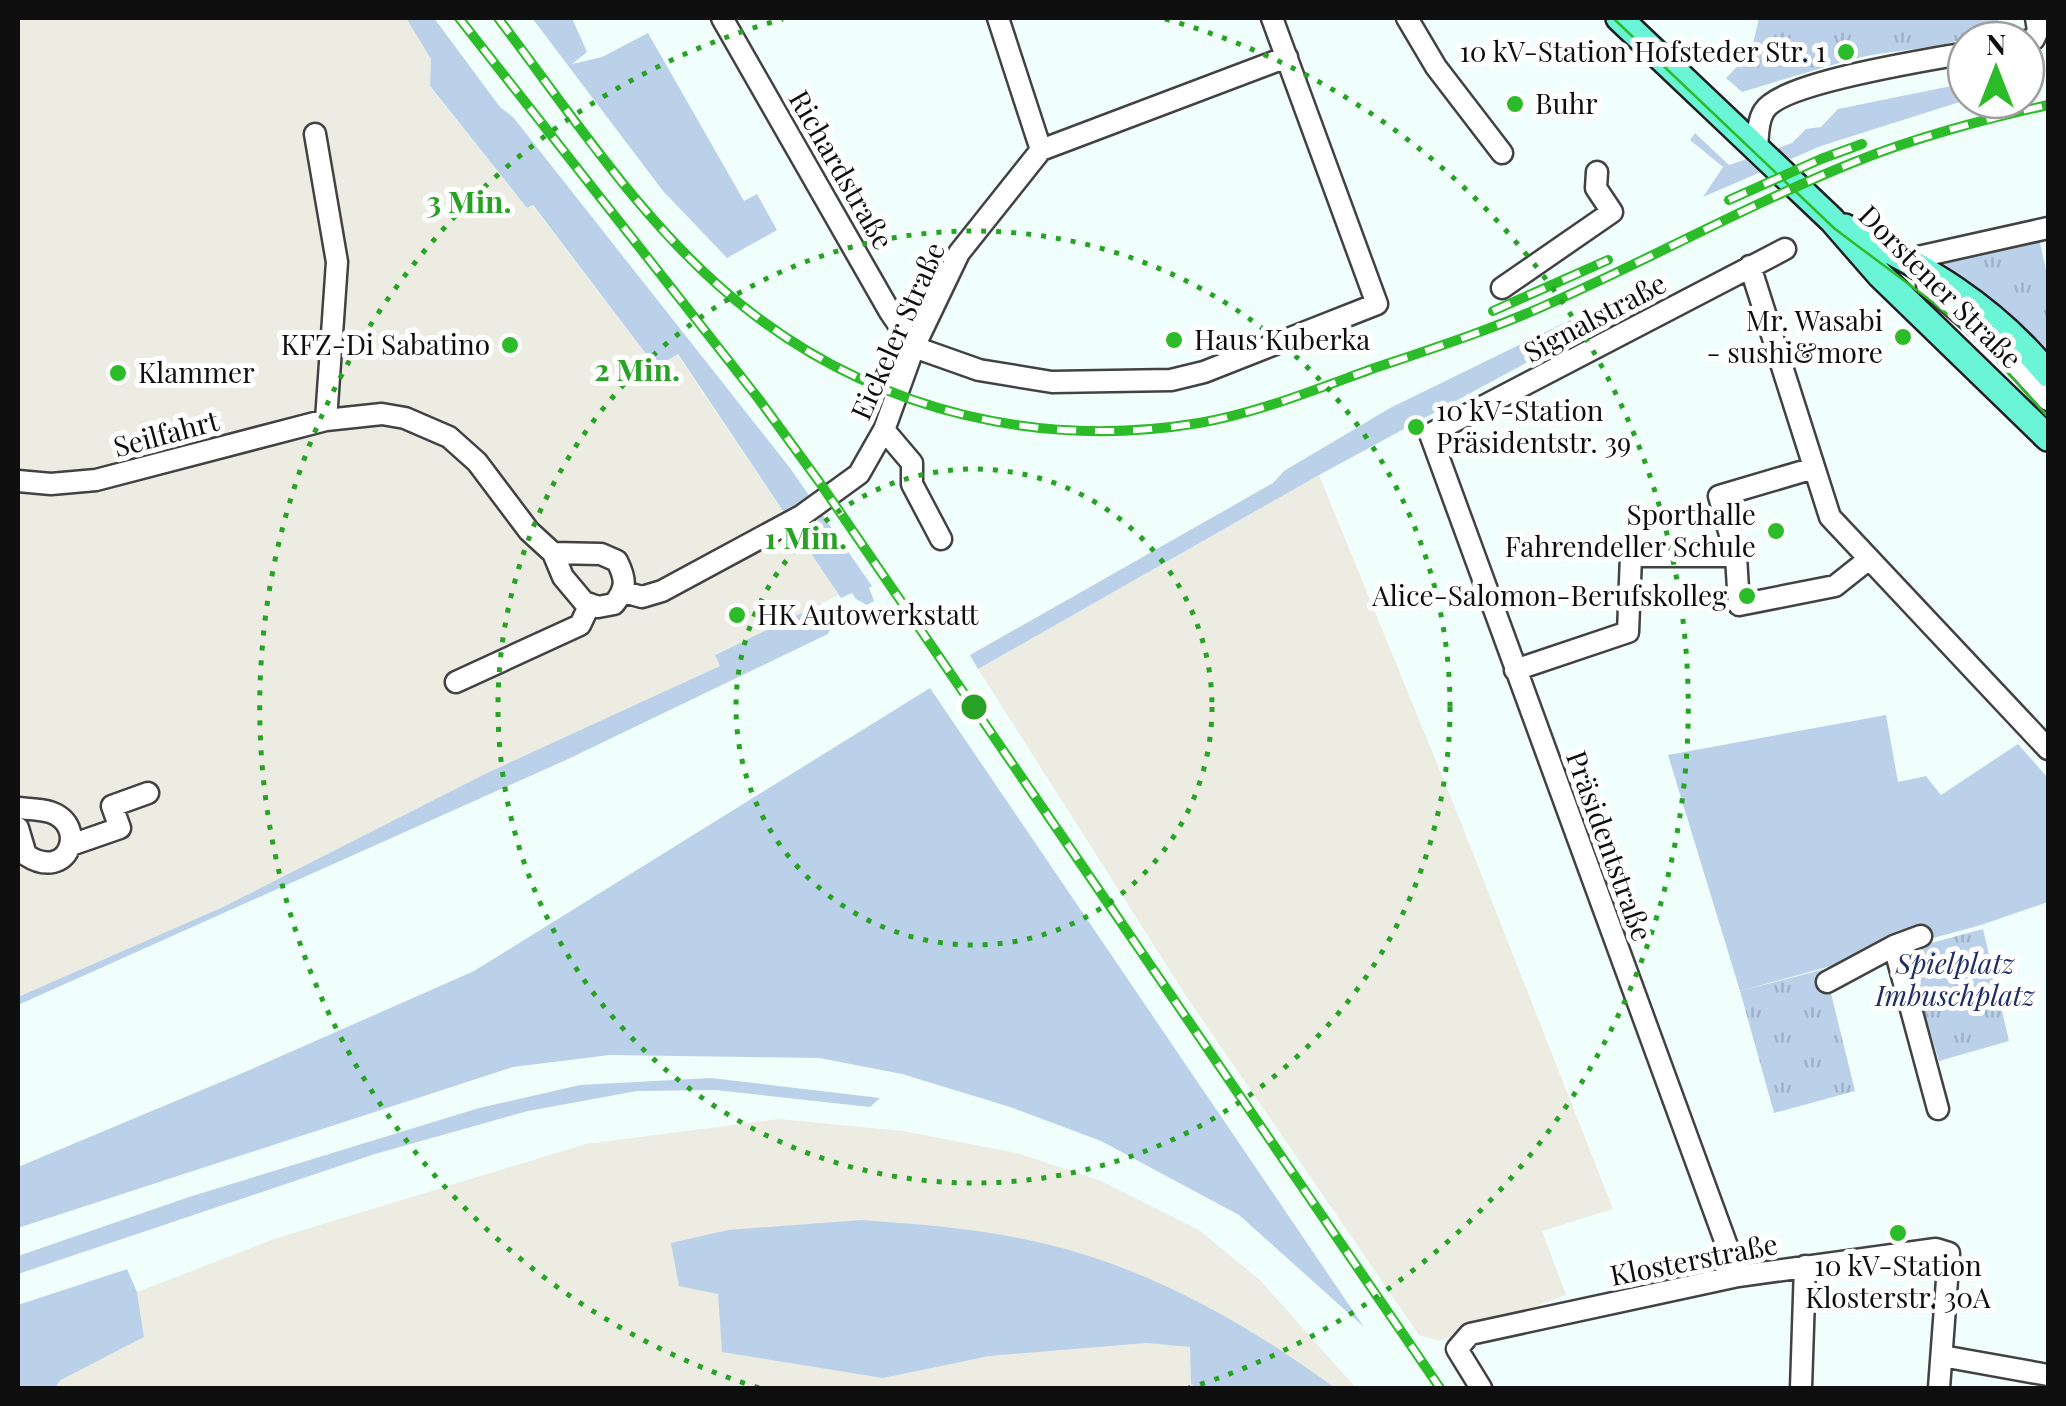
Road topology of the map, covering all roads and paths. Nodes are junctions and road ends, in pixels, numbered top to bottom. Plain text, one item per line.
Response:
1 (722, 18) edge
2 (998, 18) edge
3 (1272, 18) edge
4 (1407, 18) edge
5 (1619, 18) edge
6 (1287, 57) junction
7 (1946, 58) edge
8 (314, 134) dead end
9 (1041, 150) junction
10 (1756, 150) junction
11 (1502, 153) dead end
12 (1597, 172) dead end
13 (2048, 228) edge
14 (1845, 231) junction
15 (1785, 249) dead end
16 (1908, 260) junction
17 (1750, 266) junction
18 (1502, 288) dead end
19 (914, 347) junction
20 (2048, 374) edge
21 (2048, 400) edge
22 (2048, 416) edge
23 (326, 420) junction
24 (884, 430) junction
25 (1430, 434) joint
26 (2048, 438) edge
27 (1814, 468) junction
28 (18, 481) edge
29 (940, 539) dead end
30 (553, 553) junction
31 (1736, 556) junction
32 (1869, 559) junction
33 (624, 592) junction
34 (590, 604) junction
35 (1515, 670) junction
36 (456, 682) dead end
37 (2048, 749) edge
38 (148, 793) dead end
39 (18, 808) edge
40 (18, 828) edge
41 (71, 845) junction
42 (1921, 936) dead end
43 (1894, 946) junction
44 (1828, 982) dead end
45 (1938, 1108) dead end
46 (1805, 1266) junction
47 (1738, 1276) junction
48 (1942, 1356) junction
49 (2048, 1375) edge
50 (1481, 1388) edge
51 (1801, 1388) edge
52 (1938, 1388) edge

1 - 19 street, Richardstraße
2 - 9 street
3 - 6 street
4 - 11 street
5 - 10 main road, Dorstener Straße
6 - 9 street
6 - 19 street
7 - 10 street
8 - 23 street
9 - 19 street, Eickeler Straße
10 - 14 main road, Dorstener Straße
12 - 18 street
13 - 16 street
14 - 16 main road, Dorstener Straße
14 - 21 street
14 - 22 street
14 - 26 main road, Dorstener Straße
15 - 17 street, Signalstraße
16 - 20 main road, Dorstener Straße
17 - 25 street, Signalstraße
17 - 27 street
19 - 24 street, Eickeler Straße
23 - 28 street, Seilfahrt
23 - 30 street, Seilfahrt
24 - 29 street
24 - 33 street, Eickeler Straße
25 - 35 street, Präsidentstraße
27 - 31 street
27 - 32 street
30 - 33 street
30 - 34 street, Seilfahrt
31 - 32 street
31 - 35 street
32 - 37 street
33 - 34 street
34 - 36 street
35 - 47 street, Präsidentstraße
38 - 41 street
39 - 41 street
40 - 41 street
42 - 43 street
43 - 44 street
43 - 45 street
46 - 47 street, Klosterstraße
46 - 48 street, Klosterstraße
46 - 51 street
47 - 50 street, Klosterstraße
48 - 49 street
48 - 52 street

